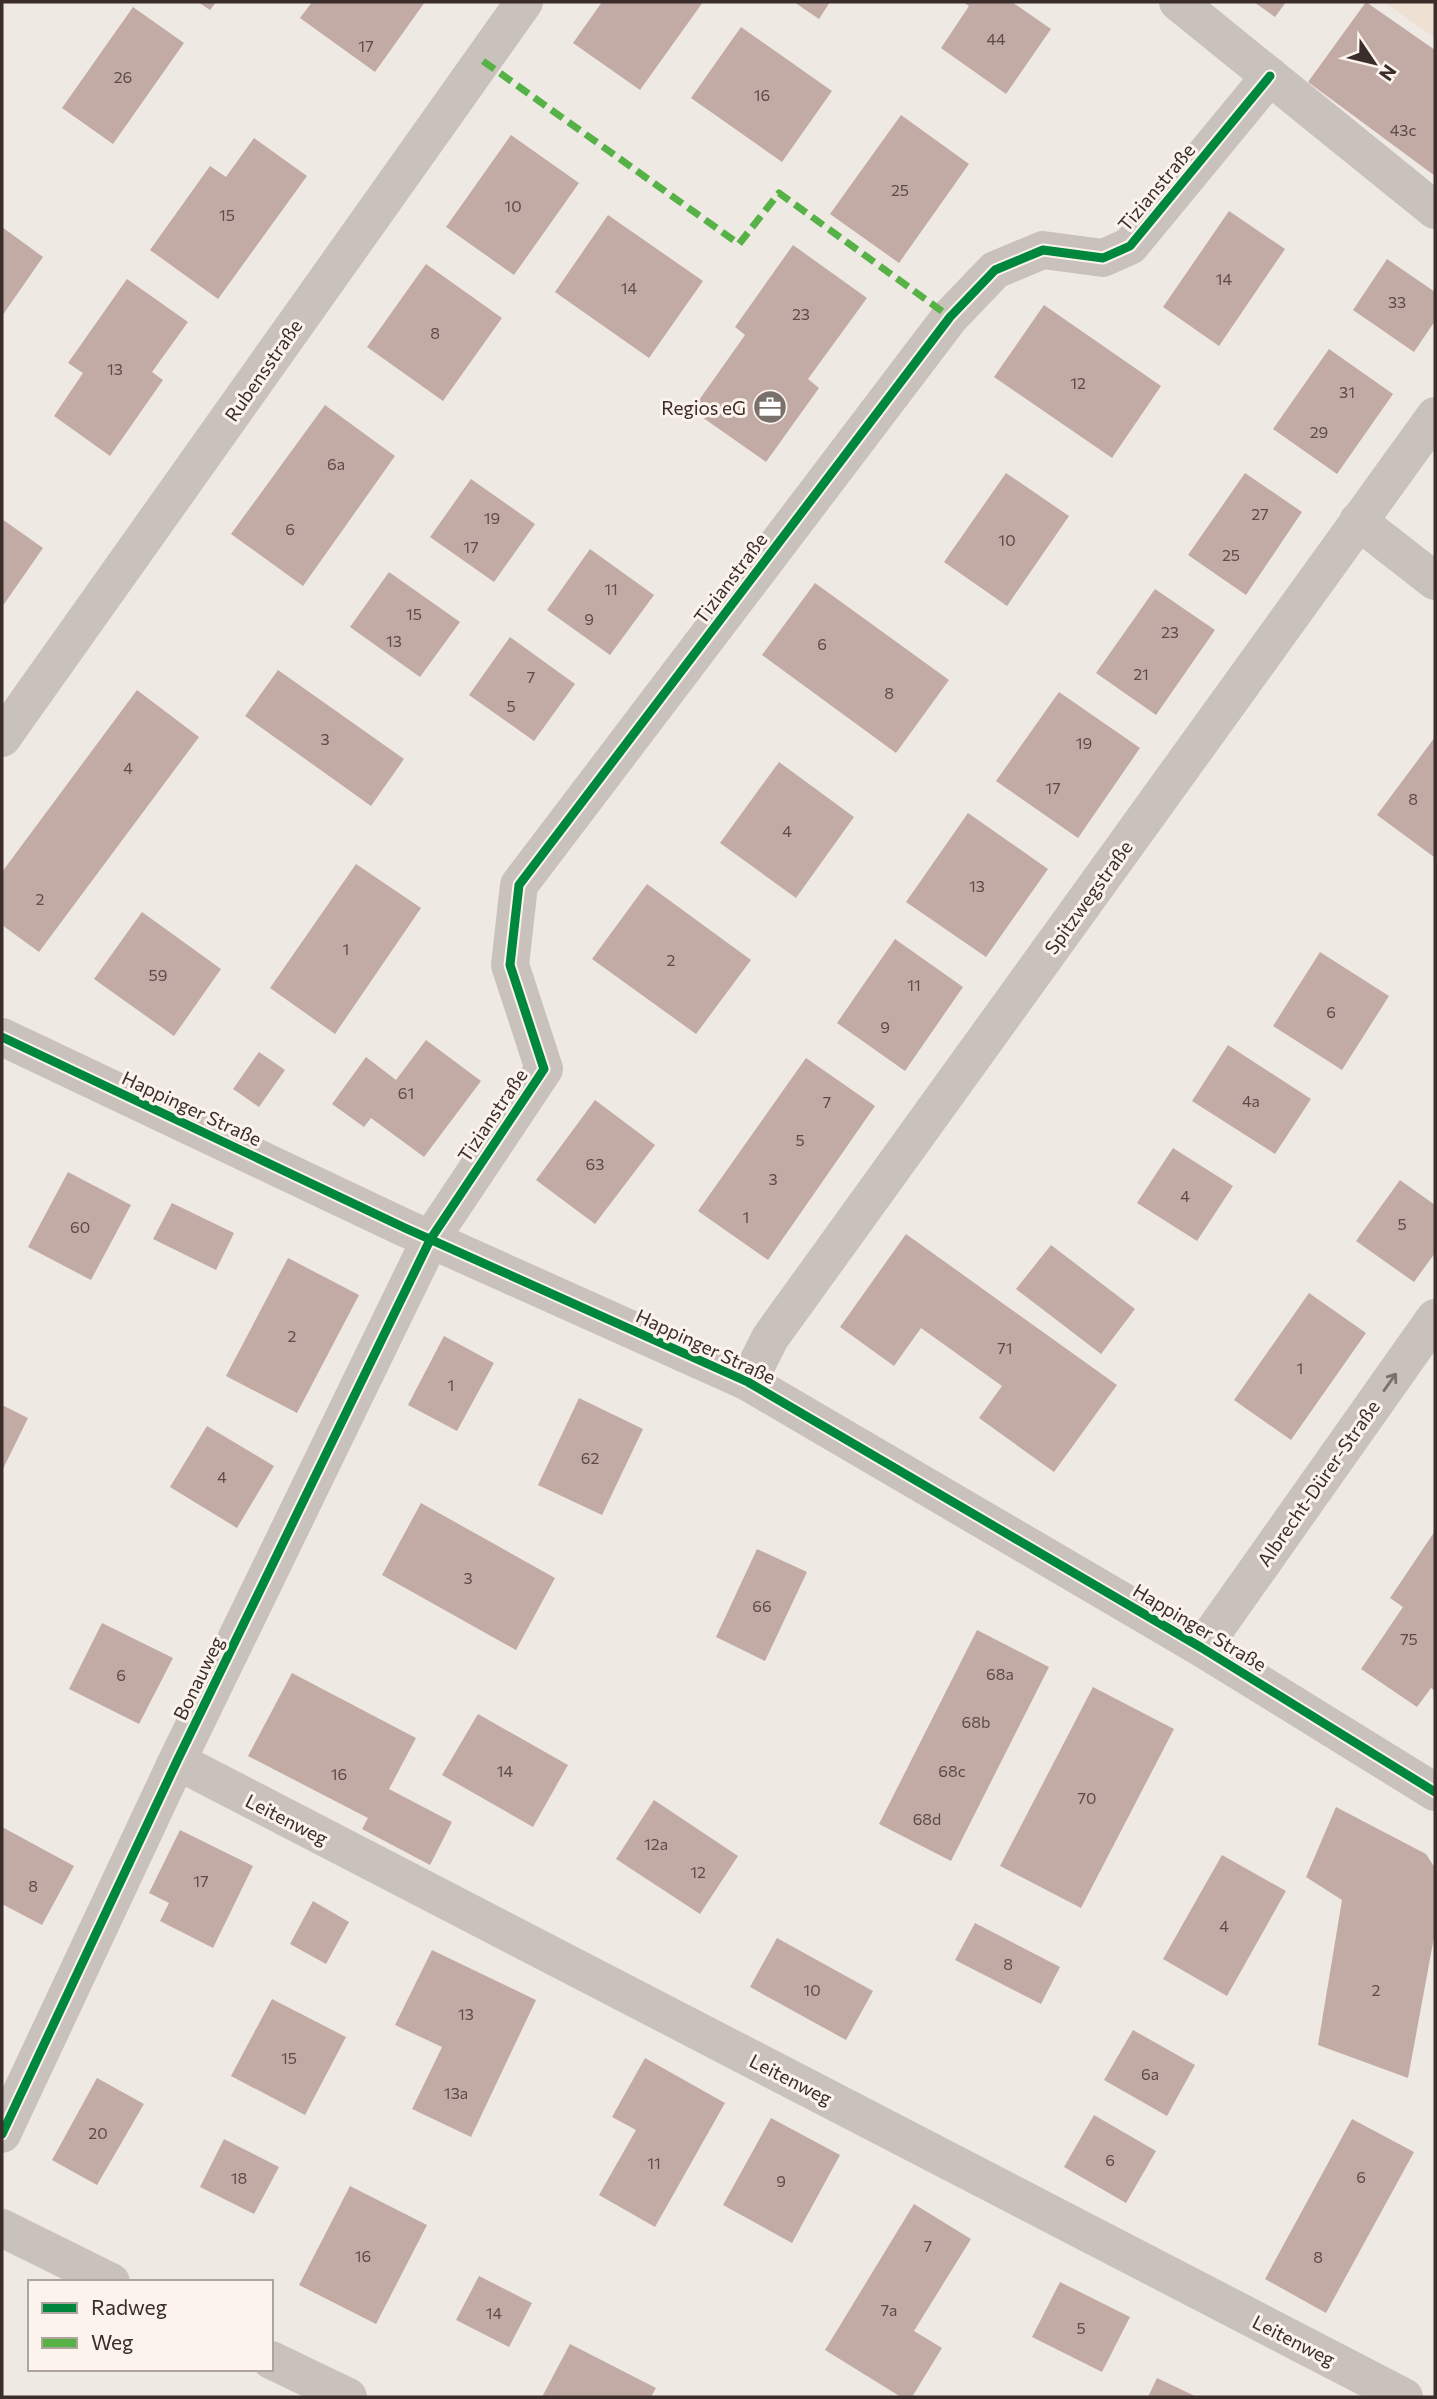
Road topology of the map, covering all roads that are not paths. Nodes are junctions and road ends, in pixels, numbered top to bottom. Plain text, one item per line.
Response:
1 (524, 2) edge
2 (1178, 2) edge
3 (1270, 76) junction
4 (1435, 210) edge
5 (1435, 416) edge
6 (1359, 521) junction
7 (1435, 581) edge
8 (2, 738) edge
9 (2, 1037) edge
10 (430, 1240) junction
11 (1435, 1318) edge
12 (748, 1382) junction
13 (1202, 1648) junction
14 (177, 1761) junction
15 (1435, 1792) edge
16 (2, 2134) edge
17 (2, 2228) edge
18 (107, 2280) edge
19 (273, 2361) edge
20 (348, 2397) edge
21 (1404, 2397) edge

1 - 8 street, Rubensstraße
2 - 3 street
3 - 4 street
3 - 10 street, Tizianstraße
5 - 6 street, Spitzwegstraße
6 - 7 street
6 - 12 street, Spitzwegstraße
9 - 10 street, Happinger Straße
10 - 12 street, Happinger Straße
10 - 14 street, Bonauweg
13 -> 11 street, Albrecht-Dürer-Straße
12 - 13 street, Happinger Straße
13 - 15 street, Happinger Straße
14 - 16 street, Bonauweg
14 - 21 street, Leitenweg
17 - 18 street
19 - 20 street

